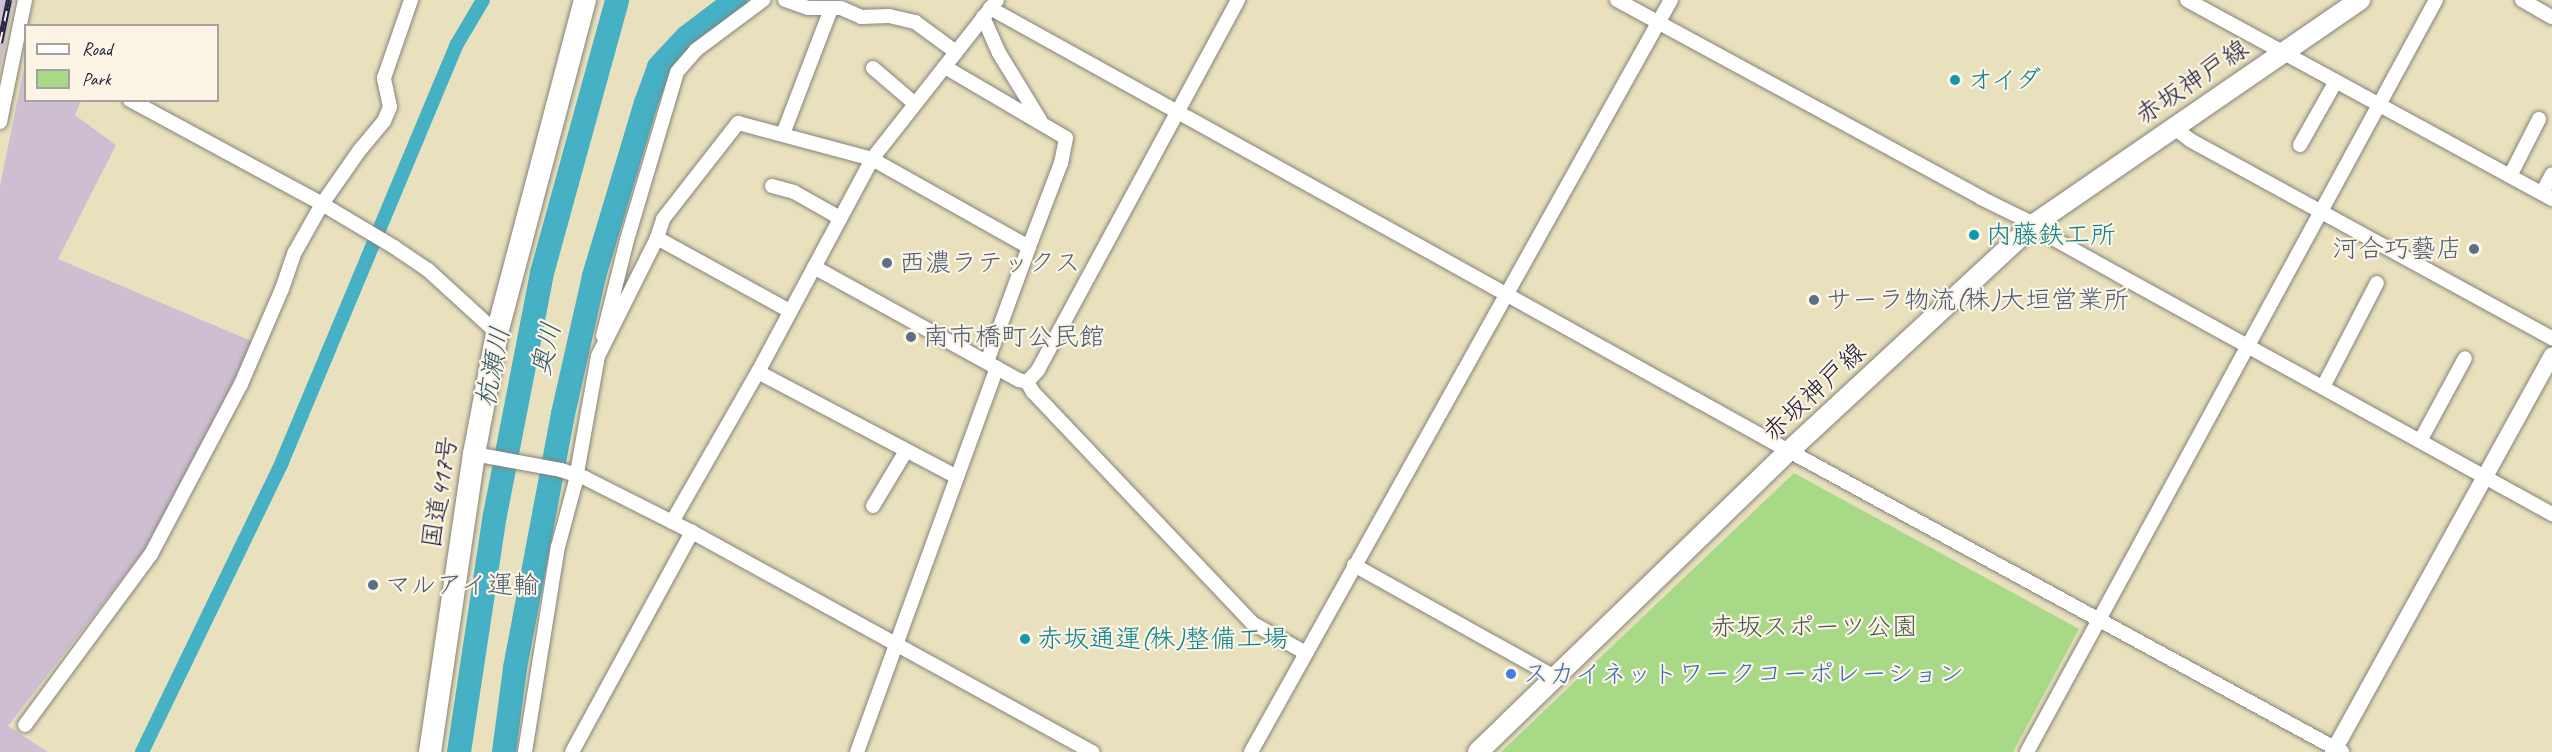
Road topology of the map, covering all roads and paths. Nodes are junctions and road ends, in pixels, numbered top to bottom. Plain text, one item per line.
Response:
1 (25, 0) edge
2 (411, 0) edge
3 (585, 0) edge
4 (763, 0) edge
5 (785, 0) edge
6 (1238, 0) edge
7 (1617, 0) edge
8 (1671, 0) edge
9 (2187, 0) edge
10 (2360, 0) edge
11 (2436, 0) edge
12 (2522, 0) edge
13 (839, 5) edge
14 (990, 8) edge
15 (2552, 17) edge
16 (1657, 22) junction
17 (21, 46) edge
18 (956, 52) junction
19 (2283, 53) junction
20 (945, 67) junction
21 (873, 68) dead end
22 (2336, 81) junction
23 (134, 102) edge
24 (915, 104) junction
25 (2380, 105) junction
26 (1177, 114) junction
27 (2539, 119) dead end
28 (0, 122) edge
29 (1043, 125) junction
30 (2173, 128) junction
31 (783, 134) junction
32 (2300, 145) dead end
33 (872, 159) junction
34 (2552, 174) edge
35 (2510, 176) junction
36 (771, 186) dead end
37 (2547, 196) edge
38 (322, 204) junction
39 (2321, 212) junction
40 (840, 218) junction
41 (2034, 224) junction
42 (657, 238) junction
43 (1029, 247) junction
44 (814, 267) junction
45 (2378, 283) dead end
46 (1505, 294) junction
47 (790, 311) junction
48 (497, 333) junction
49 (2552, 338) edge
50 (2247, 345) junction
51 (598, 356) junction
52 (2552, 356) edge
53 (2465, 358) dead end
54 (992, 365) junction
55 (758, 372) junction
56 (1027, 382) junction
57 (2323, 387) junction
58 (2420, 441) junction
59 (1789, 451) junction
60 (906, 452) junction
61 (480, 455) junction
62 (576, 474) junction
63 (957, 477) junction
64 (2485, 477) junction
65 (873, 506) dead end
66 (2552, 514) edge
67 (672, 522) junction
68 (692, 532) junction
69 (1354, 565) junction
70 (2097, 620) junction
71 (896, 646) junction
72 (1305, 653) junction
73 (1553, 676) junction
74 (25, 725) dead end
75 (2337, 751) edge
76 (430, 752) edge
77 (525, 752) edge
78 (572, 752) edge
79 (857, 752) edge
80 (1092, 752) edge
81 (1251, 752) edge
82 (1478, 752) edge
83 (2027, 752) edge

1 - 17 street
2 - 38 street
3 - 48 highway, 国道417号
4 - 51 street
5 - 13 street
6 - 26 street
7 - 16 street
8 - 16 street
9 - 19 street
10 - 19 main road, 赤坂神戸線
11 - 25 street
12 - 15 street
13 - 18 street
13 - 31 street
14 - 18 street
14 - 26 street
14 - 29 street
16 - 41 street
16 - 46 street
17 - 28 street
18 - 20 street
19 - 22 street
19 - 30 main road, 赤坂神戸線
20 - 24 street
20 - 29 street
21 - 24 street
22 - 25 street
22 - 32 street
23 - 38 street
24 - 33 street
25 - 35 street
25 - 39 street
26 - 46 street
26 - 56 street
27 - 35 street
29 - 43 street
30 - 39 street
30 - 41 main road, 赤坂神戸線
31 - 33 street
31 - 42 street
33 - 40 street
33 - 43 street
34 - 37 street
35 - 37 street
36 - 40 street
38 - 48 street
38 - 74 street
39 - 49 street
39 - 50 street
40 - 44 street
41 - 50 street
41 - 59 main road, 赤坂神戸線
42 - 47 street
42 - 51 street
43 - 54 street
44 - 47 street
44 - 54 street
45 - 57 street
46 - 59 street
46 - 69 street
47 - 55 street
48 - 61 highway, 国道417号
50 - 57 street
50 - 70 street
51 - 62 street
52 - 64 street
53 - 58 street
54 - 56 street
54 - 63 street
55 - 60 street
55 - 67 street
56 - 72 street
57 - 58 street
58 - 64 street
59 - 70 street
59 - 73 main road, 赤坂神戸線
60 - 63 street
60 - 65 street
61 - 62 street
61 - 76 highway, 国道417号
62 - 67 street
62 - 77 street
63 - 71 street
64 - 66 street
64 - 75 street
67 - 68 street
68 - 71 street
68 - 78 street
69 - 72 street
69 - 73 street
70 - 75 street
70 - 83 street
71 - 79 street
71 - 80 street
72 - 81 street
73 - 82 main road, 赤坂神戸線

